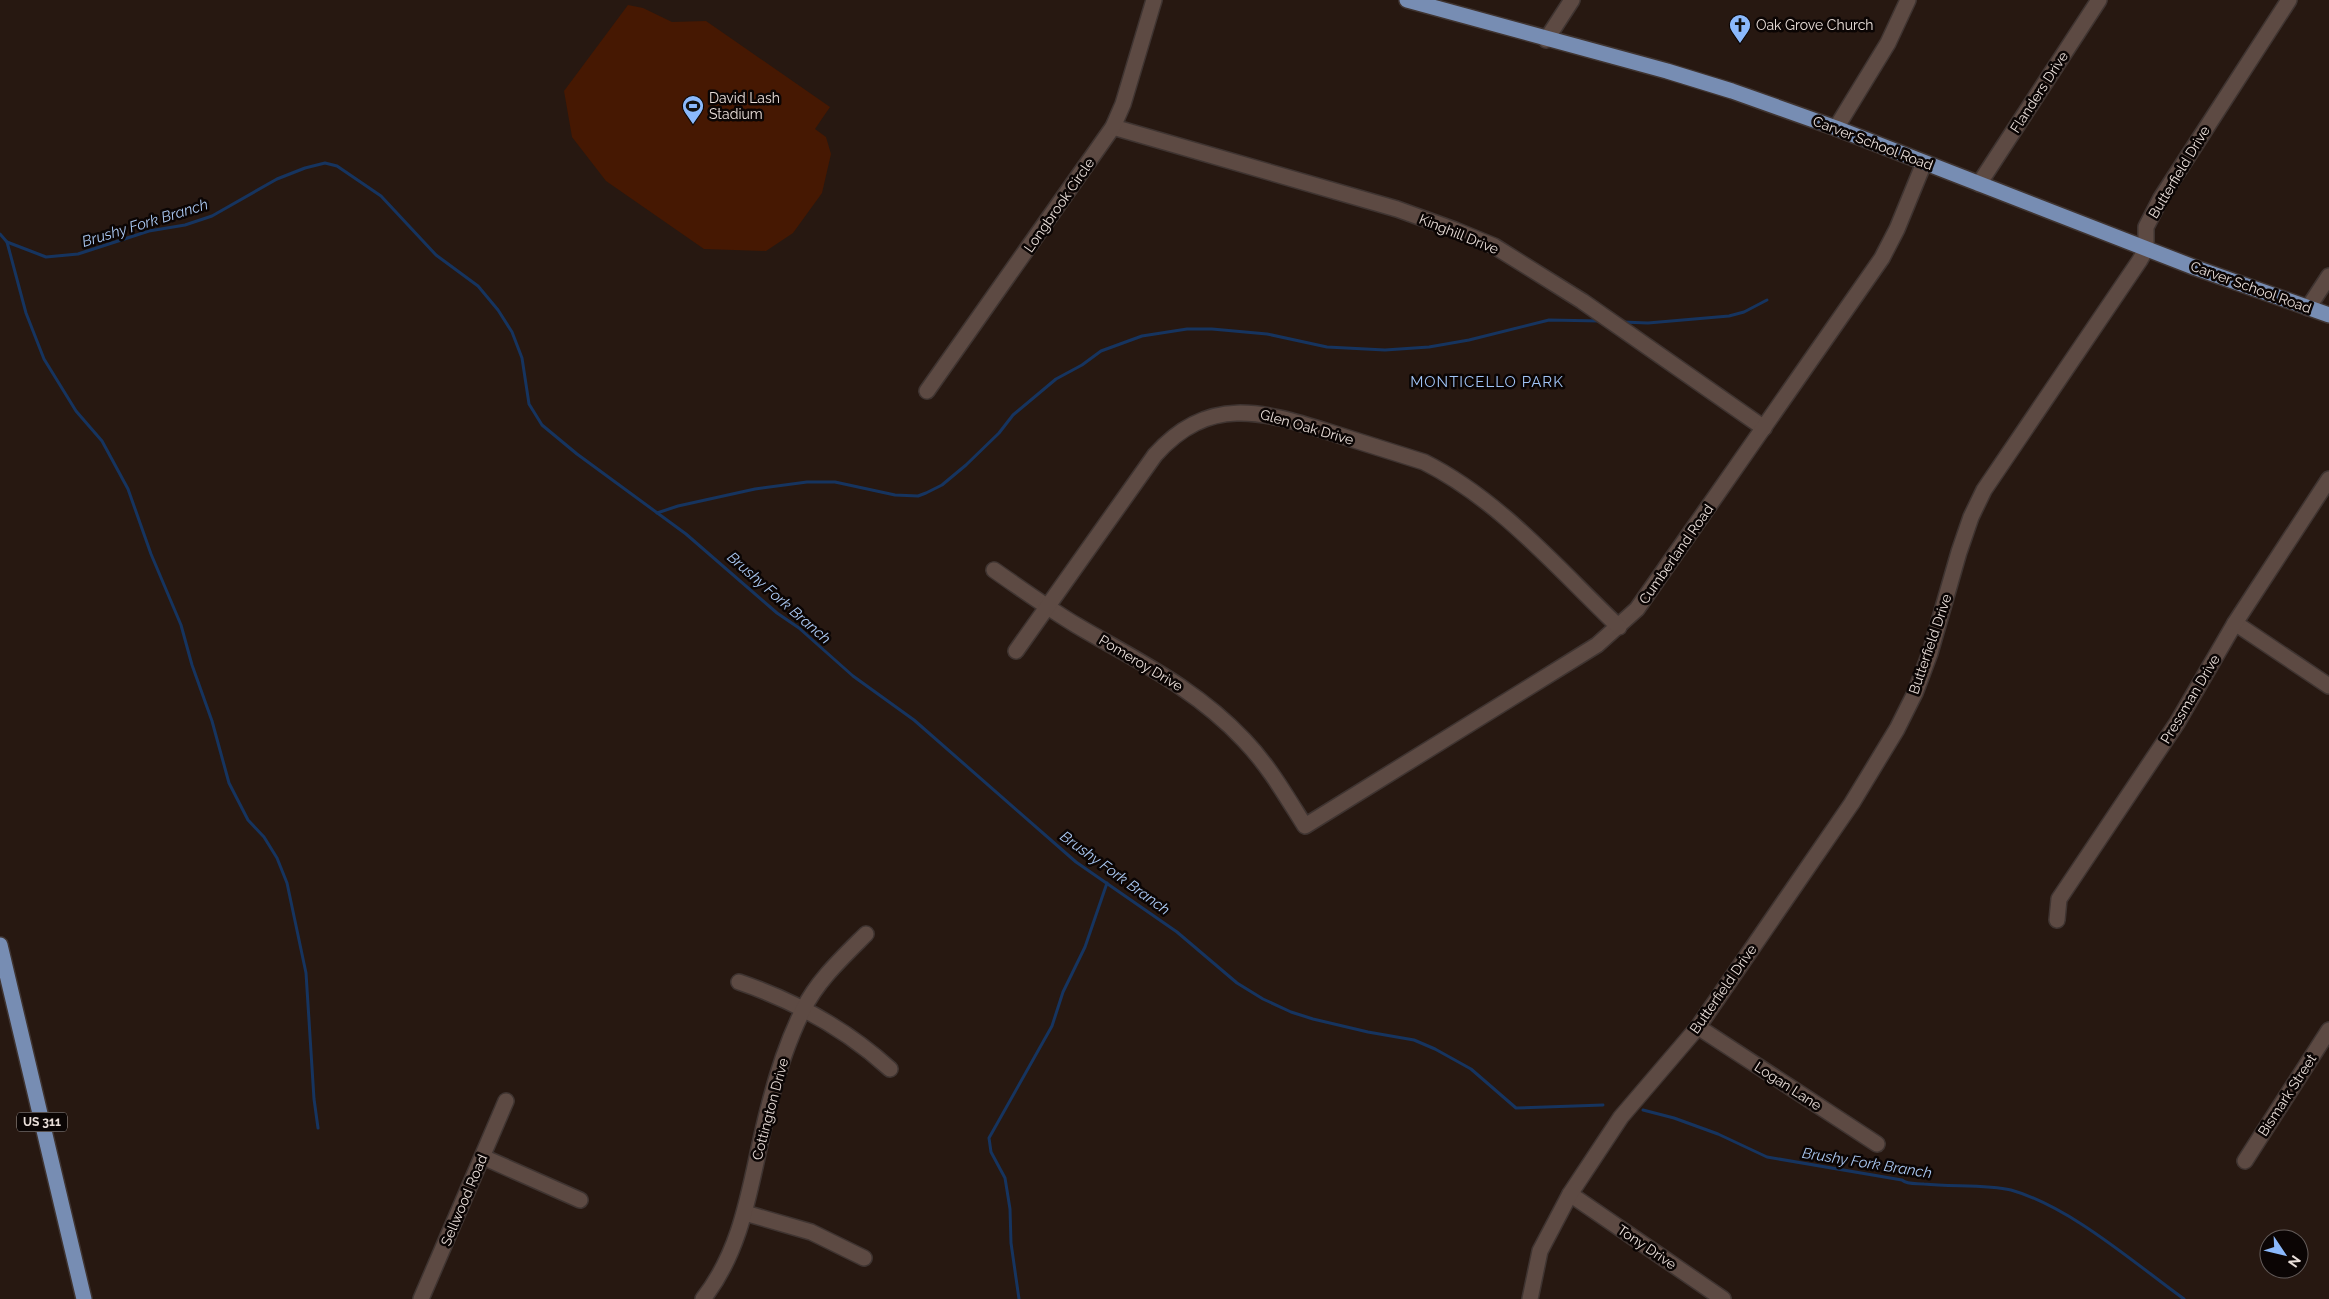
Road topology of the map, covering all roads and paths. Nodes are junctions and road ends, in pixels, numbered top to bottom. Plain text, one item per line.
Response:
1 (1154, 0) edge
2 (1407, 0) edge
3 (1572, 0) edge
4 (1908, 0) edge
5 (2099, 0) edge
6 (2289, 0) edge
7 (1546, 40) junction
8 (1114, 127) junction
9 (1836, 128) junction
10 (1924, 163) junction
11 (1979, 184) junction
12 (2146, 249) junction
13 (2329, 276) edge
14 (2308, 308) junction
15 (2329, 315) edge
16 (927, 391) dead end
17 (1764, 428) junction
18 (2329, 479) edge
19 (994, 570) dead end
20 (1047, 606) junction
21 (2235, 623) junction
22 (1619, 628) junction
23 (1016, 651) dead end
24 (2329, 686) edge
25 (1305, 826) joint
26 (2057, 920) dead end
27 (866, 934) dead end
28 (0, 945) edge
29 (739, 982) dead end
30 (803, 1008) junction
31 (1698, 1027) junction
32 (2329, 1030) edge
33 (890, 1068) dead end
34 (506, 1101) dead end
35 (1877, 1144) dead end
36 (483, 1157) junction
37 (2245, 1161) dead end
38 (1570, 1194) junction
39 (580, 1200) dead end
40 (745, 1213) junction
41 (864, 1258) dead end
42 (84, 1299) edge
43 (422, 1299) edge
44 (703, 1299) edge
45 (1530, 1299) edge
46 (1723, 1299) edge

1 - 8 street, Longbrook Circle
2 - 7 main road, Carver School Road
3 - 7 street
4 - 9 street
5 - 11 street, Flanders Drive
6 - 12 street, Butterfield Drive
7 - 9 main road, Carver School Road
8 - 16 street, Longbrook Circle
8 - 17 street, Kinghill Drive
9 - 10 main road, Carver School Road
10 - 11 main road, Carver School Road
10 - 17 street, Cumberland Road
11 - 12 main road, Carver School Road
12 - 14 main road, Carver School Road
12 - 31 street, Butterfield Drive
13 - 14 street
14 - 15 main road, Carver School Road
17 - 22 street, Cumberland Road
18 - 21 street, Pressman Drive
19 - 20 street, Pomeroy Drive
20 - 22 street, Glen Oak Drive
20 - 23 street, Glen Oak Drive
20 - 25 street, Pomeroy Drive
21 - 24 street
21 - 26 street, Pressman Drive
22 - 25 street, Cumberland Road
27 - 30 street, Cottington Drive
28 - 42 main road, US 311
29 - 30 street
30 - 33 street
30 - 40 street, Cottington Drive
31 - 35 street, Logan Lane
31 - 38 street, Butterfield Drive
32 - 37 street, Bismark Street
34 - 36 street, Sellwood Road
36 - 39 street
36 - 43 street, Sellwood Road
38 - 45 street, Butterfield Drive
38 - 46 street, Tony Drive
40 - 41 street
40 - 44 street, Cottington Drive

